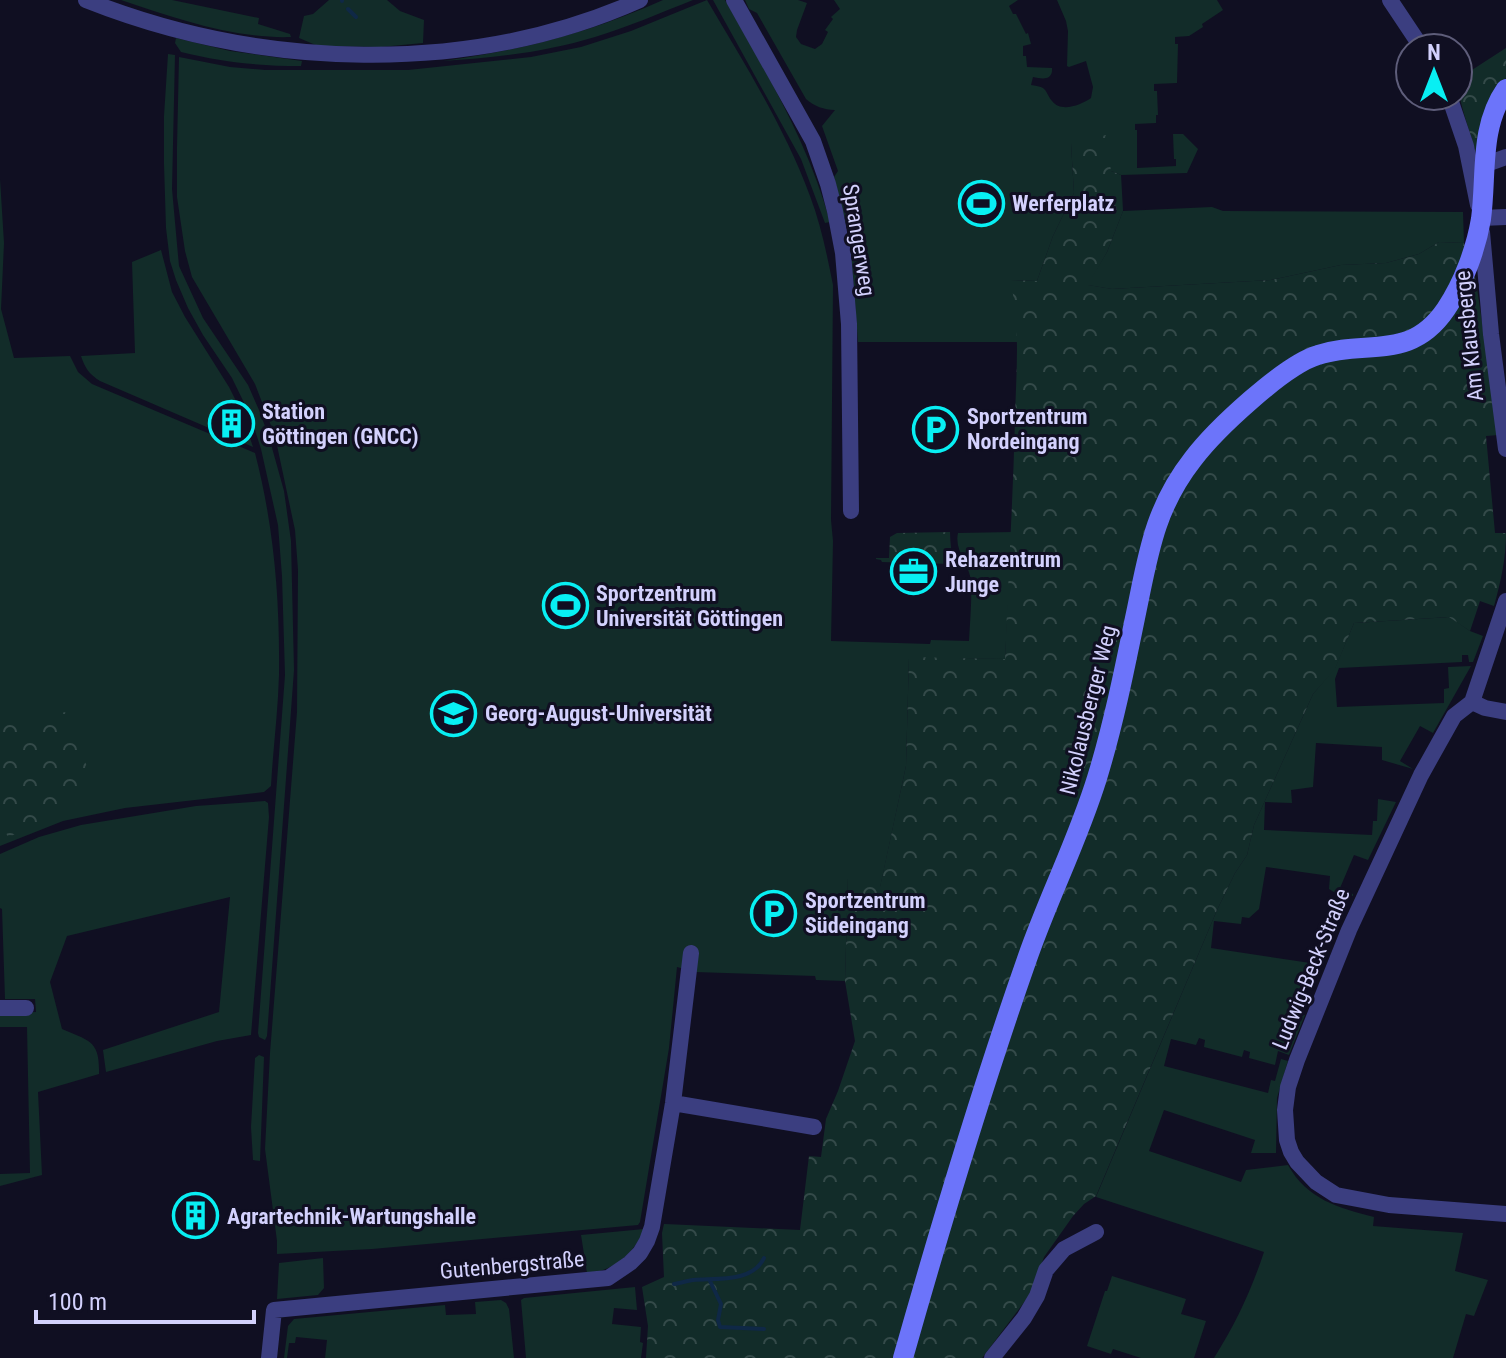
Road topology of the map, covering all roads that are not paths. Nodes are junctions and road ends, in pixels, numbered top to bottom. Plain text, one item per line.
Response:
1 (86, 0) edge
2 (640, 0) edge
3 (734, 0) edge
4 (1390, 0) edge
5 (1411, 32) edge
6 (1506, 89) edge
7 (1454, 112) edge
8 (1506, 157) edge
9 (1484, 165) junction
10 (1506, 217) edge
11 (1481, 218) junction
12 (1506, 449) edge
13 (851, 511) dead end
14 (1506, 601) edge
15 (1472, 702) junction
16 (1506, 712) edge
17 (691, 953) dead end
18 (0, 1008) edge
19 (26, 1008) dead end
20 (673, 1103) junction
21 (814, 1127) dead end
22 (1506, 1214) edge
23 (1096, 1232) dead end
24 (269, 1358) edge
25 (903, 1358) edge
26 (992, 1358) edge

1 - 2 street
3 - 13 street, Sprangerweg
4 - 5 street
6 - 9 street, Am Klausberge
7 - 11 street
8 - 9 street
9 - 11 street, Am Klausberge
10 - 11 street
11 - 12 street, Am Klausberge
11 - 25 street, Nikolausberger Weg
14 - 15 street, Ludwig-Beck-Straße
15 - 16 street
15 - 22 street, Ludwig-Beck-Straße
17 - 20 street, Gutenbergstraße
18 - 19 street
20 - 21 street
20 - 24 street, Gutenbergstraße
23 - 26 street

